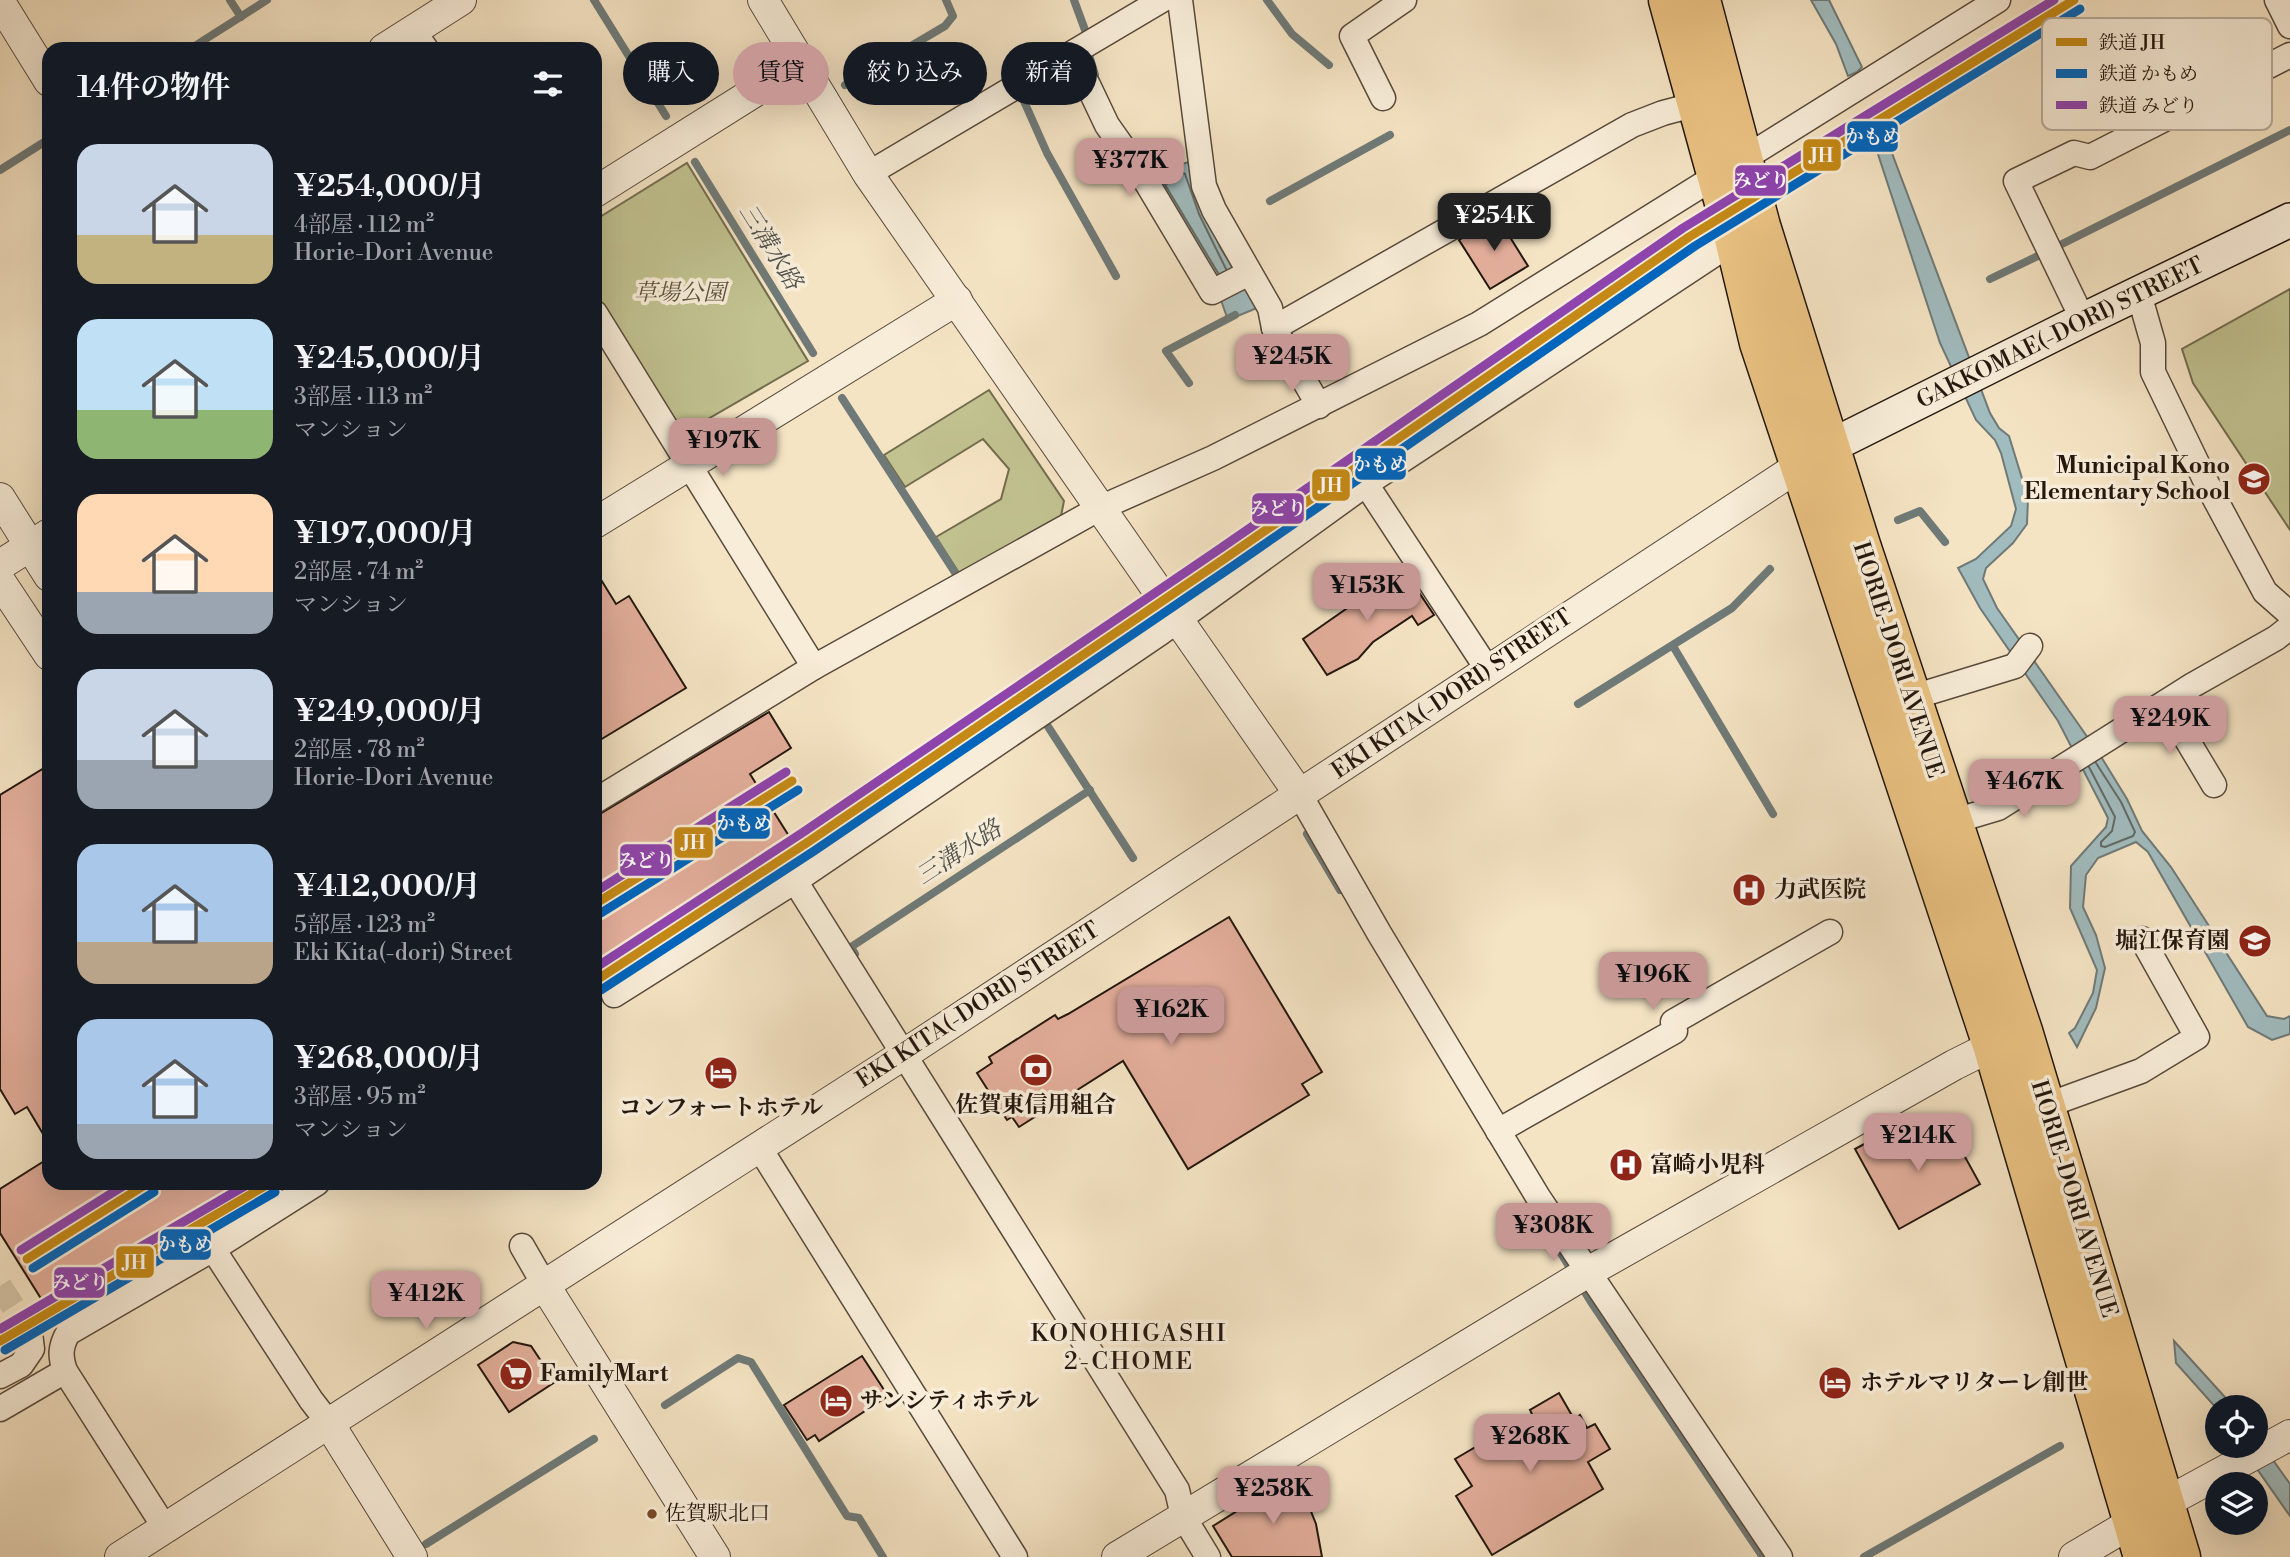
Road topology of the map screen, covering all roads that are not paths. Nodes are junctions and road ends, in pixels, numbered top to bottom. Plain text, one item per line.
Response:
1 (461, 0) edge
2 (763, 0) edge
3 (1162, 0) edge
4 (1180, 0) edge
5 (1404, 0) edge
6 (1668, 0) edge
7 (1701, 0) edge
8 (1998, 0) edge
9 (2277, 0) edge
10 (0, 2) edge
11 (2290, 26) edge
12 (420, 39) edge
13 (789, 42) edge
14 (1091, 42) edge
15 (2290, 55) edge
16 (2272, 64) edge
17 (42, 69) edge
18 (1001, 95) edge
19 (1383, 98) dead end
20 (1097, 104) edge
21 (1697, 104) junction
22 (734, 105) edge
23 (827, 105) edge
24 (2143, 130) edge
25 (1730, 169) junction
26 (868, 174) junction
27 (602, 188) edge
28 (2290, 220) edge
29 (1748, 232) junction
30 (1249, 273) junction
31 (2139, 294) junction
32 (957, 300) junction
33 (2082, 320) junction
34 (602, 325) edge
35 (1274, 328) junction
36 (1319, 405) junction
37 (1831, 446) junction
38 (687, 465) junction
39 (1798, 466) junction
40 (1366, 484) junction
41 (0, 498) edge
42 (1100, 508) junction
43 (602, 519) edge
44 (39, 540) edge
45 (0, 565) edge
46 (0, 581) edge
47 (2290, 614) edge
48 (1177, 621) junction
49 (2290, 627) edge
50 (42, 644) edge
51 (2031, 646) dead end
52 (814, 667) junction
53 (1488, 670) junction
54 (1910, 698) junction
55 (2165, 703) junction
56 (2214, 785) dead end
57 (1300, 795) junction
58 (602, 797) edge
59 (1951, 822) junction
60 (795, 881) junction
61 (1830, 932) dead end
62 (2142, 939) dead end
63 (614, 995) dead end
64 (2007, 1038) junction
65 (903, 1055) junction
66 (2045, 1106) junction
67 (1498, 1131) junction
68 (759, 1147) junction
69 (306, 1190) edge
70 (522, 1246) dead end
71 (213, 1249) junction
72 (1588, 1272) junction
73 (545, 1286) junction
74 (30, 1333) dead end
75 (65, 1371) junction
76 (0, 1376) edge
77 (0, 1409) edge
78 (328, 1422) junction
79 (2281, 1440) edge
80 (2165, 1503) junction
81 (1183, 1516) junction
82 (165, 1528) junction
83 (2138, 1540) edge
84 (120, 1557) edge
85 (412, 1557) edge
86 (715, 1557) edge
87 (1015, 1557) edge
88 (1116, 1557) edge
89 (1208, 1557) edge
90 (1780, 1557) edge
91 (2074, 1557) edge
92 (2181, 1557) edge

1 - 12 street
2 - 13 street
3 - 14 street
4 - 30 street
5 - 19 street
6 - 21 highway, HORIE-DORI AVENUE
7 - 25 highway, HORIE-DORI AVENUE
8 - 25 street
9 - 11 street
10 - 17 street
15 - 16 street
18 - 26 street
20 - 30 street
21 - 25 highway, HORIE-DORI AVENUE
21 - 35 street
22 - 27 street
23 - 26 street
24 - 33 street
25 - 29 highway, HORIE-DORI AVENUE
25 - 36 street
26 - 32 street
28 - 31 main road, GAKKOMAE(-DORI) STREET
29 - 37 highway, HORIE-DORI AVENUE
29 - 39 highway, HORIE-DORI AVENUE
29 - 40 street
30 - 35 street
31 - 33 main road, GAKKOMAE(-DORI) STREET
31 - 47 street
32 - 38 street
32 - 42 street
33 - 37 main road, GAKKOMAE(-DORI) STREET
34 - 38 street
35 - 36 street
36 - 42 street
37 - 39 street, EKI KITA(-DORI) STREET
37 - 54 highway, HORIE-DORI AVENUE
38 - 43 street
38 - 52 street
39 - 53 street, EKI KITA(-DORI) STREET
39 - 64 highway, HORIE-DORI AVENUE
40 - 48 street
40 - 53 street
41 - 44 street
42 - 48 street
42 - 52 street
44 - 45 street
46 - 50 street
48 - 57 street
48 - 60 street
49 - 55 street
51 - 54 street
52 - 58 street
53 - 57 street, EKI KITA(-DORI) STREET
54 - 59 highway, HORIE-DORI AVENUE
55 - 56 street
55 - 59 street
57 - 65 street, EKI KITA(-DORI) STREET
57 - 67 street
59 - 64 highway, HORIE-DORI AVENUE
60 - 63 street
60 - 65 street
61 - 67 street
62 - 66 street
64 - 66 highway, HORIE-DORI AVENUE
64 - 72 street
64 - 83 highway, HORIE-DORI AVENUE
65 - 68 street, EKI KITA(-DORI) STREET
65 - 81 street
66 - 80 highway, HORIE-DORI AVENUE
67 - 72 street
68 - 73 street, EKI KITA(-DORI) STREET
68 - 87 street
69 - 71 street
70 - 73 street
71 - 75 street
71 - 78 street
72 - 81 street
72 - 90 street
73 - 78 street, EKI KITA(-DORI) STREET
73 - 86 street
74 - 76 street
75 - 77 street
75 - 82 street
78 - 82 street, EKI KITA(-DORI) STREET
78 - 85 street
79 - 80 street
80 - 83 street
80 - 92 highway, HORIE-DORI AVENUE
81 - 88 street
81 - 89 street
82 - 84 street, EKI KITA(-DORI) STREET
83 - 91 street

